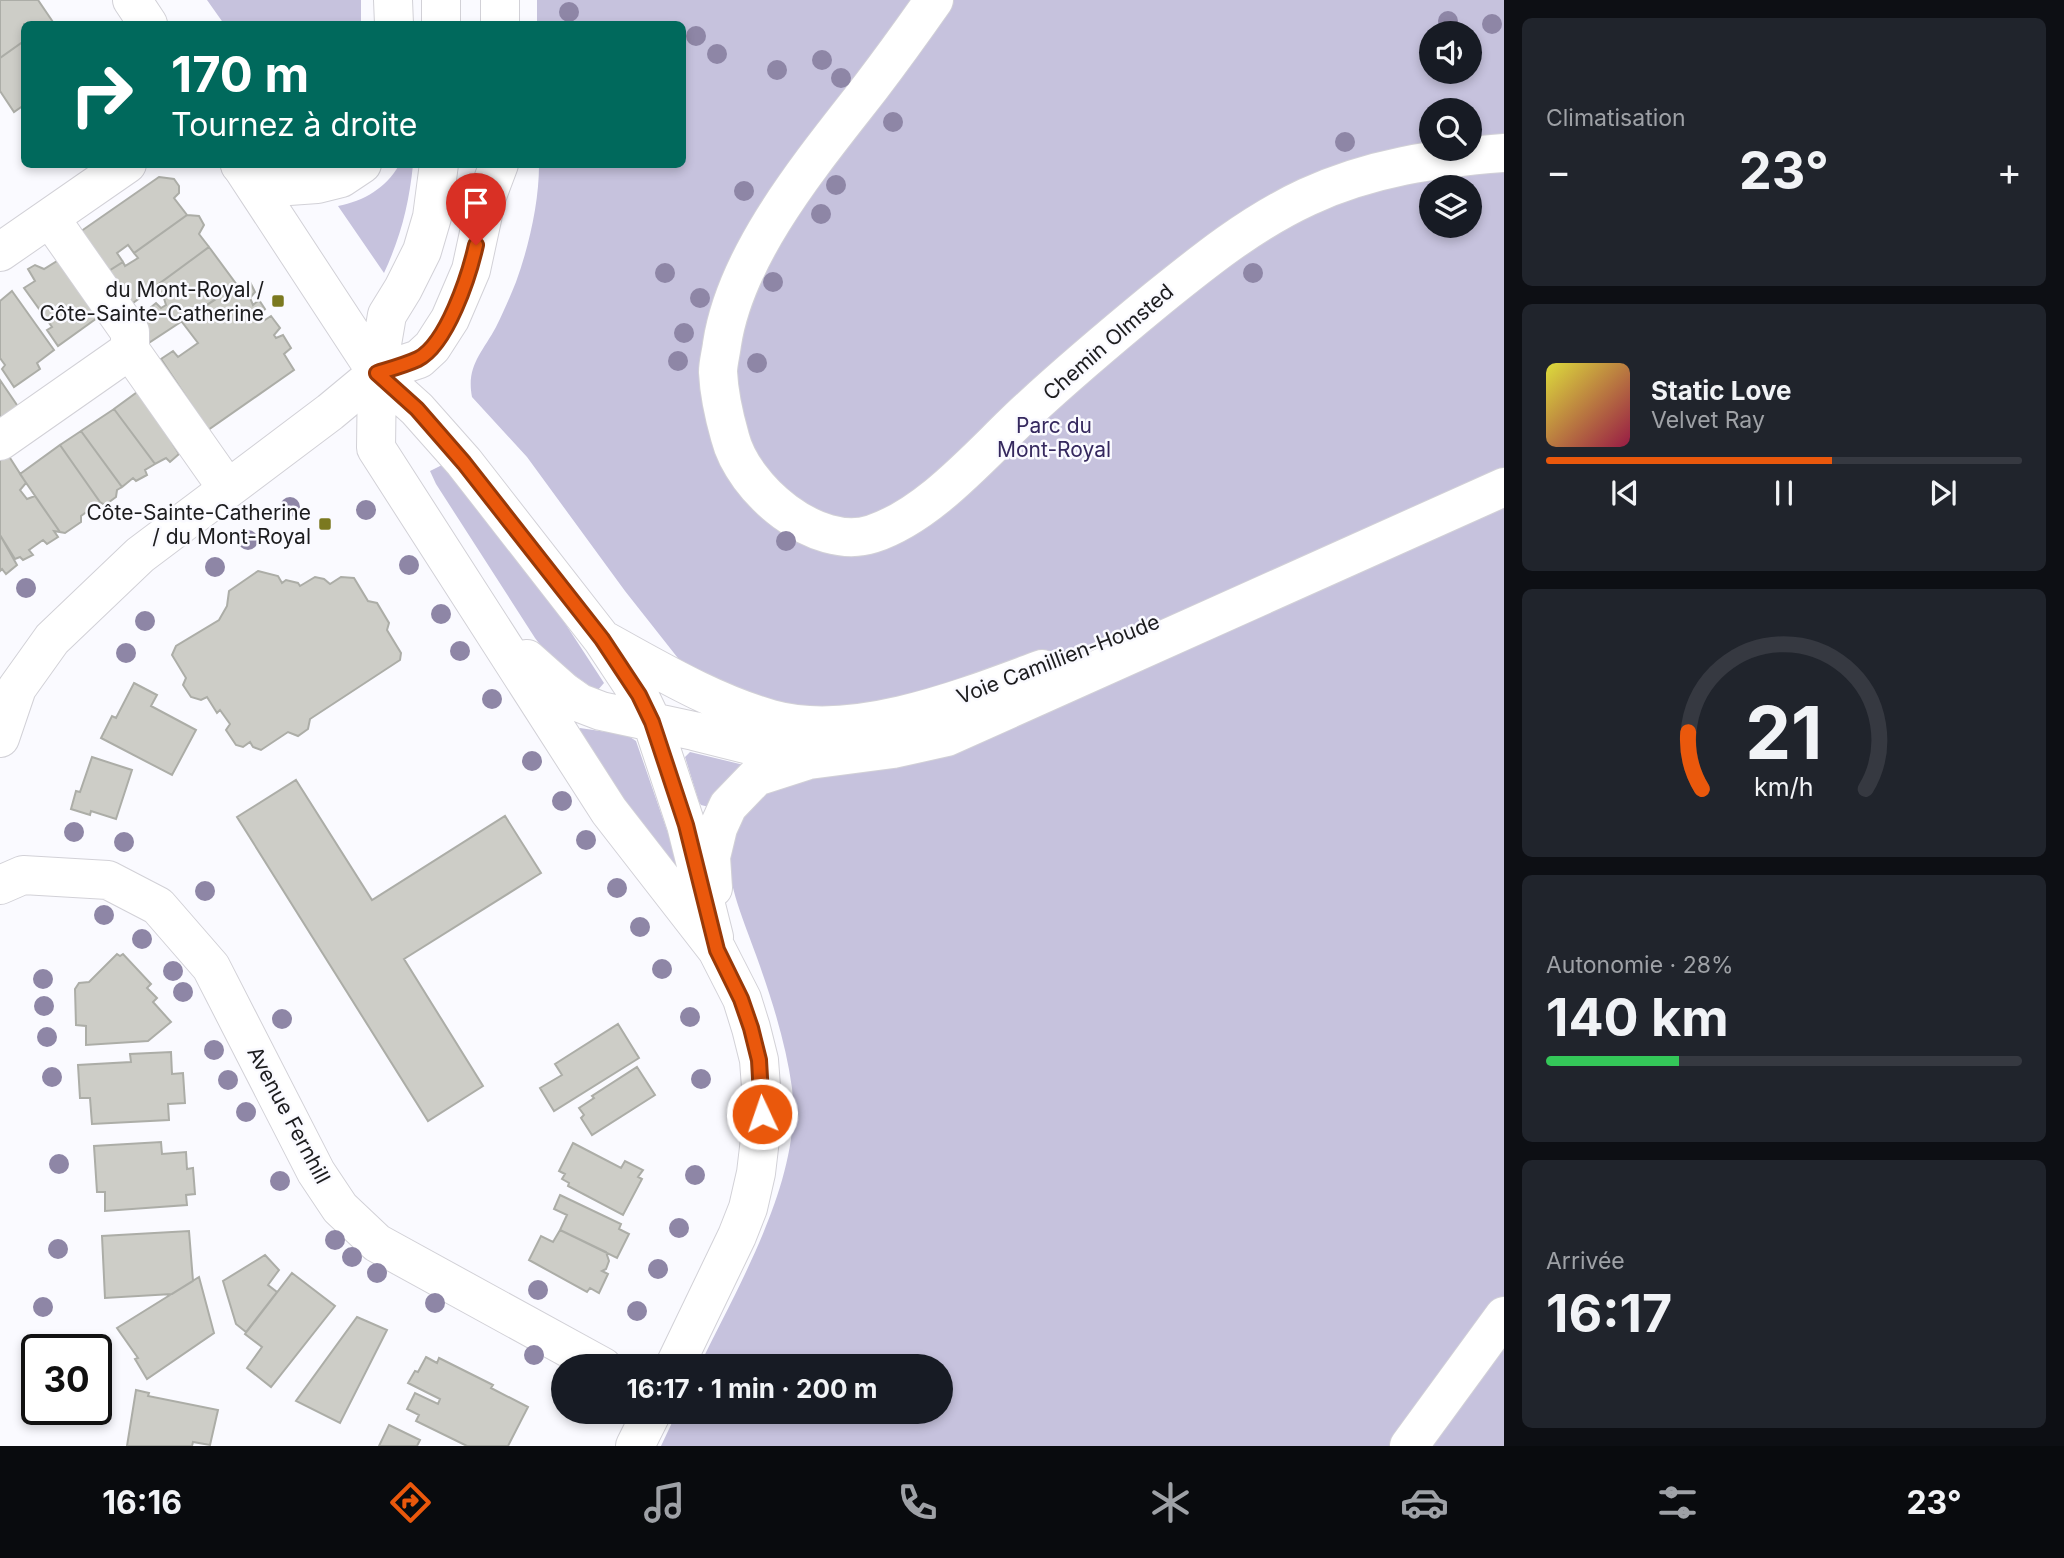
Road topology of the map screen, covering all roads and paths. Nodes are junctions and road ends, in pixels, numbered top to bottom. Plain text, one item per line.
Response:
1 (132, 0) edge
2 (393, 0) edge
3 (441, 0) edge
4 (500, 0) edge
5 (934, 0) edge
6 (146, 21) edge
7 (394, 21) edge
8 (441, 21) edge
9 (500, 21) edge
10 (1504, 153) edge
11 (121, 168) edge
12 (242, 168) edge
13 (245, 168) edge
14 (356, 168) edge
15 (439, 168) edge
16 (498, 168) edge
17 (50, 218) junction
18 (0, 252) edge
19 (130, 350) junction
20 (377, 373) junction
21 (0, 441) edge
22 (1504, 467) edge
23 (1504, 487) edge
24 (227, 488) junction
25 (496, 632) junction
26 (602, 639) junction
27 (652, 722) junction
28 (0, 738) edge
29 (809, 760) junction
30 (0, 885) edge
31 (717, 950) junction
32 (1504, 1316) edge
33 (1504, 1346) edge
34 (579, 1354) edge
35 (680, 1354) edge
36 (646, 1424) edge
37 (635, 1446) edge
38 (1409, 1446) edge
39 (1430, 1446) edge

1 - 6 street
2 - 7 street
3 - 8 street
4 - 9 street
5 - 10 street, Chemin Olmsted
11 - 17 street
12 - 20 street
13 - 14 street
15 - 20 street
16 - 20 street
17 - 18 street
17 - 19 street
19 - 21 street
19 - 24 street
20 - 24 street
20 - 25 street
20 - 26 street
22 - 26 street, Voie Camillien-Houde
23 - 29 street, Voie Camillien-Houde
24 - 28 street
25 - 27 street, Voie Camillien-Houde
25 - 31 street
26 - 27 street
27 - 29 street, Voie Camillien-Houde
27 - 31 street
29 - 31 street
30 - 34 street, Avenue Fernhill
31 - 35 street
32 - 38 street
33 - 39 street
36 - 37 street

